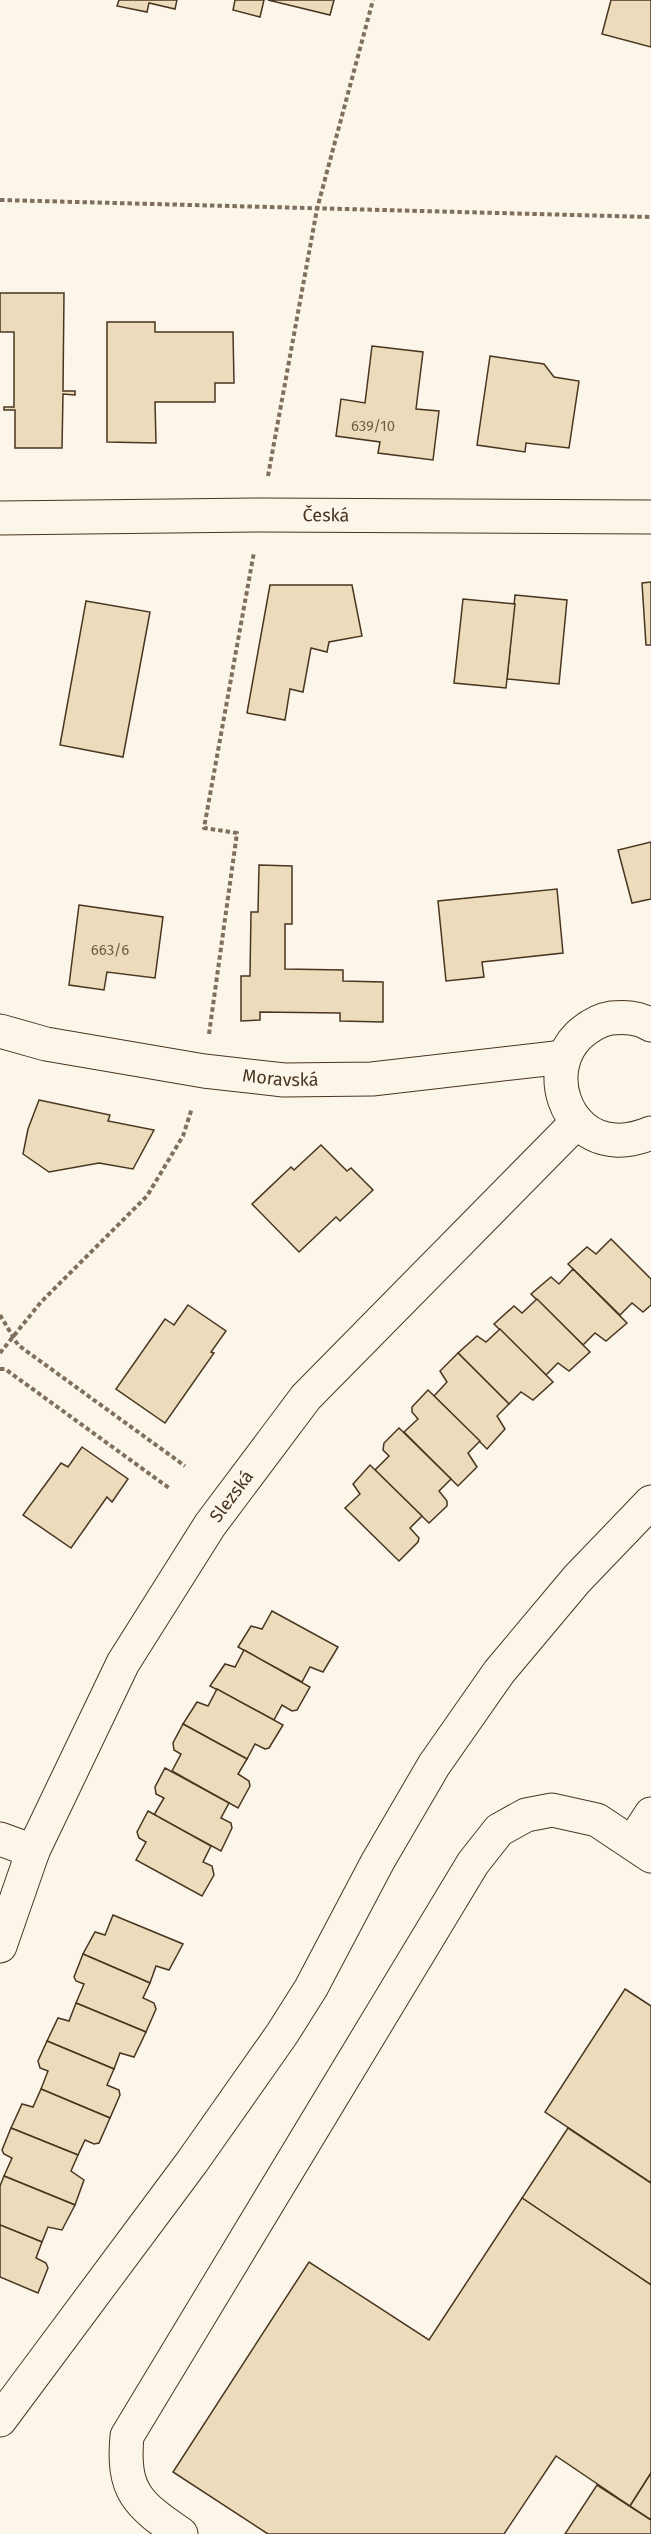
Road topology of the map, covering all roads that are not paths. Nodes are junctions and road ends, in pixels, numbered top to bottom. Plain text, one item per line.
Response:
1 (651, 517) edge
2 (0, 518) edge
3 (651, 1024) edge
4 (0, 1031) edge
5 (564, 1057) junction
6 (577, 1122) junction
7 (651, 1133) edge
8 (651, 1502) edge
9 (651, 1814) edge
10 (0, 1839) edge
11 (641, 1850) edge
12 (33, 1851) junction
13 (0, 1946) edge
14 (0, 2420) edge
15 (181, 2534) edge

1 - 2 street, Česká
3 - 5 street
4 - 5 street, Moravská
5 - 6 street
6 - 7 street
6 - 12 street, Slezská
8 - 14 street
9 - 11 street
10 - 12 street
11 - 15 street
12 - 13 street, Slezská

